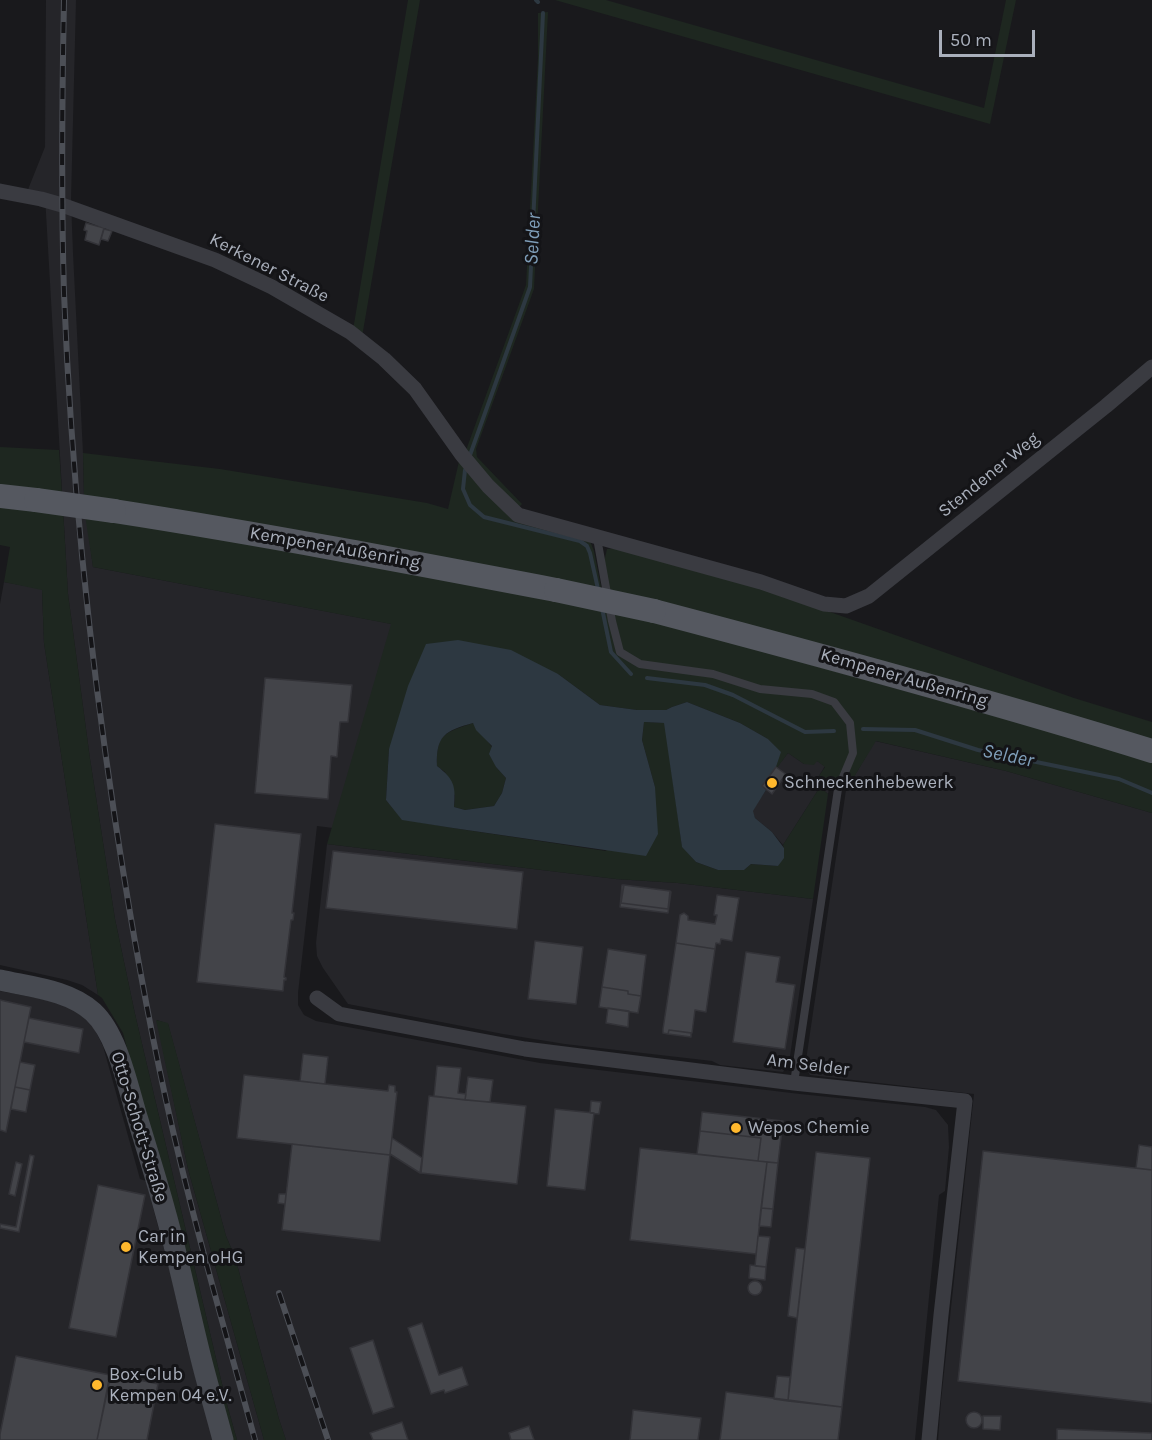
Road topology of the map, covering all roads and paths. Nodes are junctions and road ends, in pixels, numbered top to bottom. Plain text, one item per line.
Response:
1 (0, 191) edge
2 (1152, 367) edge
3 (0, 496) edge
4 (597, 538) junction
5 (846, 606) joint
6 (1152, 751) edge
7 (0, 980) edge
8 (317, 998) dead end
9 (794, 1083) junction
10 (223, 1440) edge
11 (929, 1440) edge

1 - 4 street, Kerkener Straße
2 - 5 street, Stendener Weg
3 - 6 main road, Kempener Außenring, bridge
4 - 5 street, Kerkener Straße
4 - 9 lane
7 - 10 street, Otto-Schott-Straße
8 - 9 street, Am Selder
9 - 11 street, Am Selder

